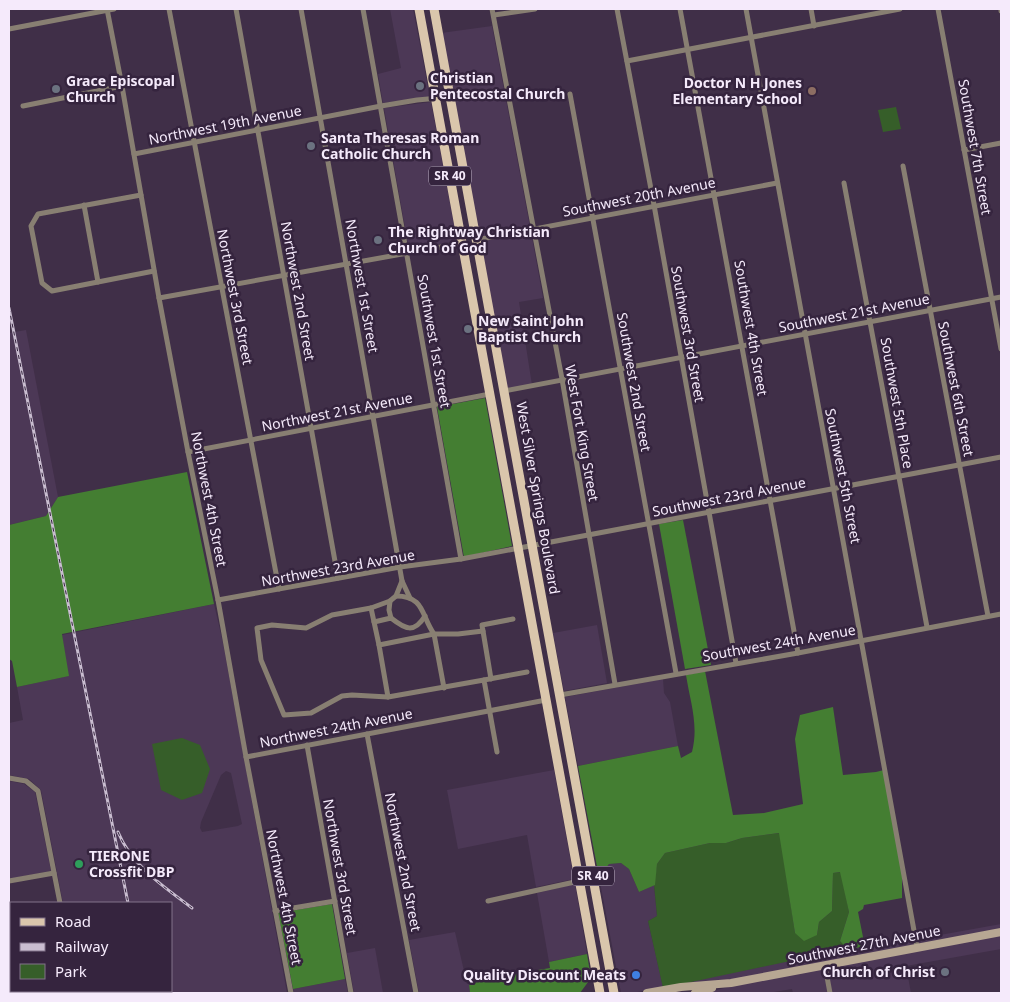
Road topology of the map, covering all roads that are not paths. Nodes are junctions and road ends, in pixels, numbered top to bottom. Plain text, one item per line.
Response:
1 (110, 9) edge
2 (169, 9) edge
3 (236, 9) edge
4 (301, 9) edge
5 (363, 9) edge
6 (419, 9) edge
7 (434, 9) edge
8 (492, 9) edge
9 (535, 9) edge
10 (617, 9) edge
11 (680, 9) edge
12 (746, 9) edge
13 (811, 9) edge
14 (900, 9) edge
15 (938, 9) edge
16 (874, 11) edge
17 (494, 15) junction
18 (814, 26) junction
19 (9, 29) edge
20 (751, 38) junction
21 (688, 49) junction
22 (627, 61) junction
23 (122, 86) junction
24 (570, 94) dead end
25 (450, 98) junction
26 (436, 99) junction
27 (22, 106) dead end
28 (381, 106) junction
29 (320, 118) junction
30 (258, 130) junction
31 (194, 142) junction
32 (1001, 143) edge
33 (964, 150) junction
34 (134, 154) junction
35 (903, 166) dead end
36 (777, 183) junction
37 (844, 183) dead end
38 (715, 194) junction
39 (141, 195) junction
40 (84, 206) junction
41 (654, 206) junction
42 (593, 218) junction
43 (460, 227) junction
44 (533, 229) junction
45 (476, 240) junction
46 (462, 243) junction
47 (407, 253) junction
48 (480, 257) junction
49 (346, 264) junction
50 (154, 271) junction
51 (284, 275) junction
52 (98, 282) junction
53 (222, 286) junction
54 (1001, 297) edge
55 (159, 298) junction
56 (992, 299) junction
57 (930, 310) junction
58 (870, 321) junction
59 (805, 334) junction
60 (481, 343) junction
61 (743, 346) junction
62 (1001, 349) edge
63 (681, 358) junction
64 (620, 369) junction
65 (562, 379) junction
66 (504, 391) junction
67 (490, 394) junction
68 (434, 405) junction
69 (373, 416) junction
70 (311, 428) junction
71 (251, 440) junction
72 (188, 452) junction
73 (516, 456) junction
74 (1001, 457) edge
75 (959, 464) junction
76 (899, 476) junction
77 (834, 488) junction
78 (772, 500) junction
79 (709, 512) junction
80 (648, 524) junction
81 (588, 536) junction
82 (532, 545) junction
83 (518, 548) junction
84 (461, 559) junction
85 (400, 567) junction
86 (338, 578) junction
87 (402, 581) junction
88 (279, 589) junction
89 (396, 596) junction
90 (410, 598) junction
91 (218, 600) junction
92 (390, 601) junction
93 (371, 608) junction
94 (1001, 614) edge
95 (425, 616) junction
96 (988, 616) junction
97 (391, 618) junction
98 (513, 619) dead end
99 (374, 622) junction
100 (927, 628) junction
101 (483, 631) junction
102 (434, 634) junction
103 (862, 640) junction
104 (379, 645) junction
105 (798, 653) junction
106 (736, 664) junction
107 (527, 672) dead end
108 (541, 672) junction
109 (676, 673) junction
110 (491, 679) junction
111 (484, 680) junction
112 (615, 684) junction
113 (444, 688) junction
114 (560, 695) junction
115 (388, 697) junction
116 (546, 700) junction
117 (489, 711) junction
118 (564, 719) junction
119 (367, 734) junction
120 (307, 745) junction
121 (497, 752) dead end
122 (246, 757) junction
123 (9, 778) edge
124 (54, 873) junction
125 (594, 878) junction
126 (579, 880) junction
127 (9, 881) edge
128 (335, 901) junction
129 (488, 901) dead end
130 (60, 902) edge
131 (275, 911) junction
132 (1001, 932) edge
133 (917, 947) junction
134 (825, 966) junction
135 (731, 983) junction
136 (291, 993) edge
137 (351, 993) edge
138 (416, 993) edge
139 (600, 993) edge
140 (614, 993) edge
141 (647, 993) edge
142 (695, 993) edge
143 (830, 993) edge

1 - 19 street
1 - 23 street, Northwest 4th Street
2 - 31 street, Northwest 3rd Street
3 - 30 street, Northwest 2nd Street
4 - 29 street, Northwest 1st Street
5 - 28 street, Southwest 1st Street
6 - 26 main road, West Silver Springs Boulevard / SR 40
7 - 25 main road, West Silver Springs Boulevard / SR 40
8 - 17 street, West Fort King Street
9 - 17 street
10 - 22 street, Southwest 3rd Street
11 - 21 street, Southwest 4th Street
12 - 20 street, Southwest 5th Street
13 - 18 street
14 - 16 street
15 - 33 street, Southwest 7th Street
16 - 18 street
17 - 44 street, West Fort King Street
18 - 20 street
20 - 21 street
20 - 36 street, Southwest 5th Street
21 - 22 street
21 - 38 street, Southwest 4th Street
22 - 41 street, Southwest 3rd Street
23 - 27 street
23 - 34 street, Northwest 4th Street
24 - 42 street, Southwest 2nd Street
25 - 26 street, Northwest 19th Avenue
25 - 45 main road, West Silver Springs Boulevard / SR 40
26 - 28 street, Northwest 19th Avenue
26 - 43 main road, West Silver Springs Boulevard / SR 40
28 - 29 street, Northwest 19th Avenue
28 - 47 street, Southwest 1st Street
29 - 30 street, Northwest 19th Avenue
29 - 49 street, Northwest 1st Street
30 - 31 street, Northwest 19th Avenue
30 - 51 street, Northwest 2nd Street
31 - 34 street, Northwest 19th Avenue
31 - 53 street, Northwest 3rd Street
32 - 33 street
33 - 56 street, Southwest 7th Street
34 - 39 street, Northwest 4th Street
35 - 57 street, Southwest 6th Street
36 - 38 street, Southwest 20th Avenue
36 - 59 street, Southwest 5th Street
37 - 58 street, Southwest 5th Place
38 - 41 street, Southwest 20th Avenue
38 - 61 street, Southwest 4th Street
39 - 40 street
39 - 50 street, Northwest 4th Street
40 - 52 street
40 - 52 street
41 - 42 street, Southwest 20th Avenue
41 - 63 street, Southwest 3rd Street
42 - 44 street, Southwest 20th Avenue
42 - 64 street, Southwest 2nd Street
43 - 45 main road
43 - 46 main road, West Silver Springs Boulevard / SR 40
44 - 45 street, Southwest 20th Avenue
44 - 65 street, West Fort King Street
45 - 48 main road, West Silver Springs Boulevard / SR 40
46 - 47 street
46 - 48 main road
46 - 60 main road, West Silver Springs Boulevard / SR 40
47 - 49 street
47 - 68 street, Southwest 1st Street
48 - 66 main road, West Silver Springs Boulevard / SR 40
49 - 51 street
49 - 69 street, Northwest 1st Street
50 - 52 street
50 - 55 street, Northwest 4th Street
51 - 53 street
51 - 70 street, Northwest 2nd Street
53 - 55 street
53 - 71 street, Northwest 3rd Street
54 - 56 street, Southwest 21st Avenue
55 - 72 street, Northwest 4th Street
56 - 57 street, Southwest 21st Avenue
56 - 62 street, Southwest 7th Street
57 - 58 street, Southwest 21st Avenue
57 - 75 street, Southwest 6th Street
58 - 59 street, Southwest 21st Avenue
58 - 76 street, Southwest 5th Place
59 - 61 street, Southwest 21st Avenue
59 - 77 street, Southwest 5th Street
60 - 66 main road
60 - 67 main road, West Silver Springs Boulevard / SR 40
61 - 63 street, Southwest 21st Avenue
61 - 78 street, Southwest 4th Street
63 - 64 street, Southwest 21st Avenue
63 - 79 street, Southwest 3rd Street
64 - 65 street, Southwest 21st Avenue
64 - 80 street, Southwest 2nd Street
65 - 66 street, Southwest 21st Avenue
65 - 81 street, West Fort King Street
66 - 73 main road, West Silver Springs Boulevard / SR 40
67 - 68 street, Northwest 21st Avenue
67 - 73 main road
67 - 83 main road, West Silver Springs Boulevard / SR 40
68 - 69 street, Northwest 21st Avenue
68 - 84 street, Southwest 1st Street
69 - 70 street, Northwest 21st Avenue
69 - 85 street, Northwest 1st Street
70 - 71 street, Northwest 21st Avenue
70 - 86 street, Northwest 2nd Street
71 - 72 street, Northwest 21st Avenue
71 - 88 street, Northwest 3rd Street
72 - 91 street, Northwest 4th Street
73 - 82 main road, West Silver Springs Boulevard / SR 40
74 - 75 street, Southwest 23rd Avenue
75 - 76 street, Southwest 23rd Avenue
75 - 96 street, Southwest 6th Street
76 - 77 street, Southwest 23rd Avenue
76 - 100 street, Southwest 5th Place
77 - 78 street, Southwest 23rd Avenue
77 - 103 street, Southwest 5th Street
78 - 79 street, Southwest 23rd Avenue
78 - 105 street, Southwest 4th Street
79 - 80 street, Southwest 23rd Avenue
79 - 106 street, Southwest 3rd Street
80 - 81 street, Southwest 23rd Avenue
80 - 109 street, Southwest 2nd Street
81 - 82 street, Southwest 23rd Avenue
81 - 112 street, West Fort King Street
82 - 83 street, Southwest 23rd Avenue
82 - 114 main road, West Silver Springs Boulevard / SR 40
83 - 84 street, Southwest 23rd Avenue
83 - 108 main road, West Silver Springs Boulevard / SR 40
84 - 85 street, Northwest 23rd Avenue
85 - 86 street, Northwest 23rd Avenue
85 - 87 street, Northwest 1st Street
86 - 88 street, Northwest 23rd Avenue
87 - 89 street
87 - 90 street
88 - 91 street, Northwest 23rd Avenue
89 - 90 street
89 - 92 street
90 - 95 street
91 - 122 street, Northwest 4th Street
92 - 93 street
92 - 97 street
93 - 99 street
93 - 115 street
94 - 96 street, Southwest 24th Avenue
95 - 97 street
95 - 102 street
96 - 100 street, Southwest 24th Avenue
97 - 99 street
98 - 101 street
99 - 104 street
100 - 103 street, Southwest 24th Avenue
101 - 102 street
101 - 110 street
102 - 104 street
102 - 113 street
103 - 105 street, Southwest 24th Avenue
103 - 133 street, Southwest 5th Street
104 - 115 street
105 - 106 street, Southwest 24th Avenue
106 - 109 street, Southwest 24th Avenue
107 - 110 street
108 - 114 main road
108 - 116 main road, West Silver Springs Boulevard / SR 40
109 - 112 street, Southwest 24th Avenue
110 - 111 street
111 - 113 street
111 - 117 street
112 - 114 street, Southwest 24th Avenue
113 - 115 street
114 - 118 main road, West Silver Springs Boulevard / SR 40
116 - 117 street
116 - 118 main road
116 - 126 main road, West Silver Springs Boulevard / SR 40
117 - 119 street, Northwest 24th Avenue
117 - 121 street
118 - 125 main road, West Silver Springs Boulevard / SR 40
119 - 120 street, Northwest 24th Avenue
119 - 138 street, Northwest 2nd Street
120 - 122 street, Northwest 24th Avenue
120 - 128 street, Northwest 3rd Street
122 - 131 street, Northwest 4th Street
123 - 124 street
124 - 127 street
124 - 130 street
125 - 126 street
125 - 140 main road, West Silver Springs Boulevard / SR 40
126 - 129 street
126 - 139 main road, West Silver Springs Boulevard / SR 40
128 - 131 street
128 - 137 street, Northwest 3rd Street
131 - 136 street, Northwest 4th Street
132 - 133 main road, Southwest 27th Avenue
133 - 134 main road, Southwest 27th Avenue
134 - 135 main road, Southwest 27th Avenue
134 - 143 street
135 - 141 main road, Southwest 27th Avenue
135 - 142 main road, Southwest 27th Avenue

